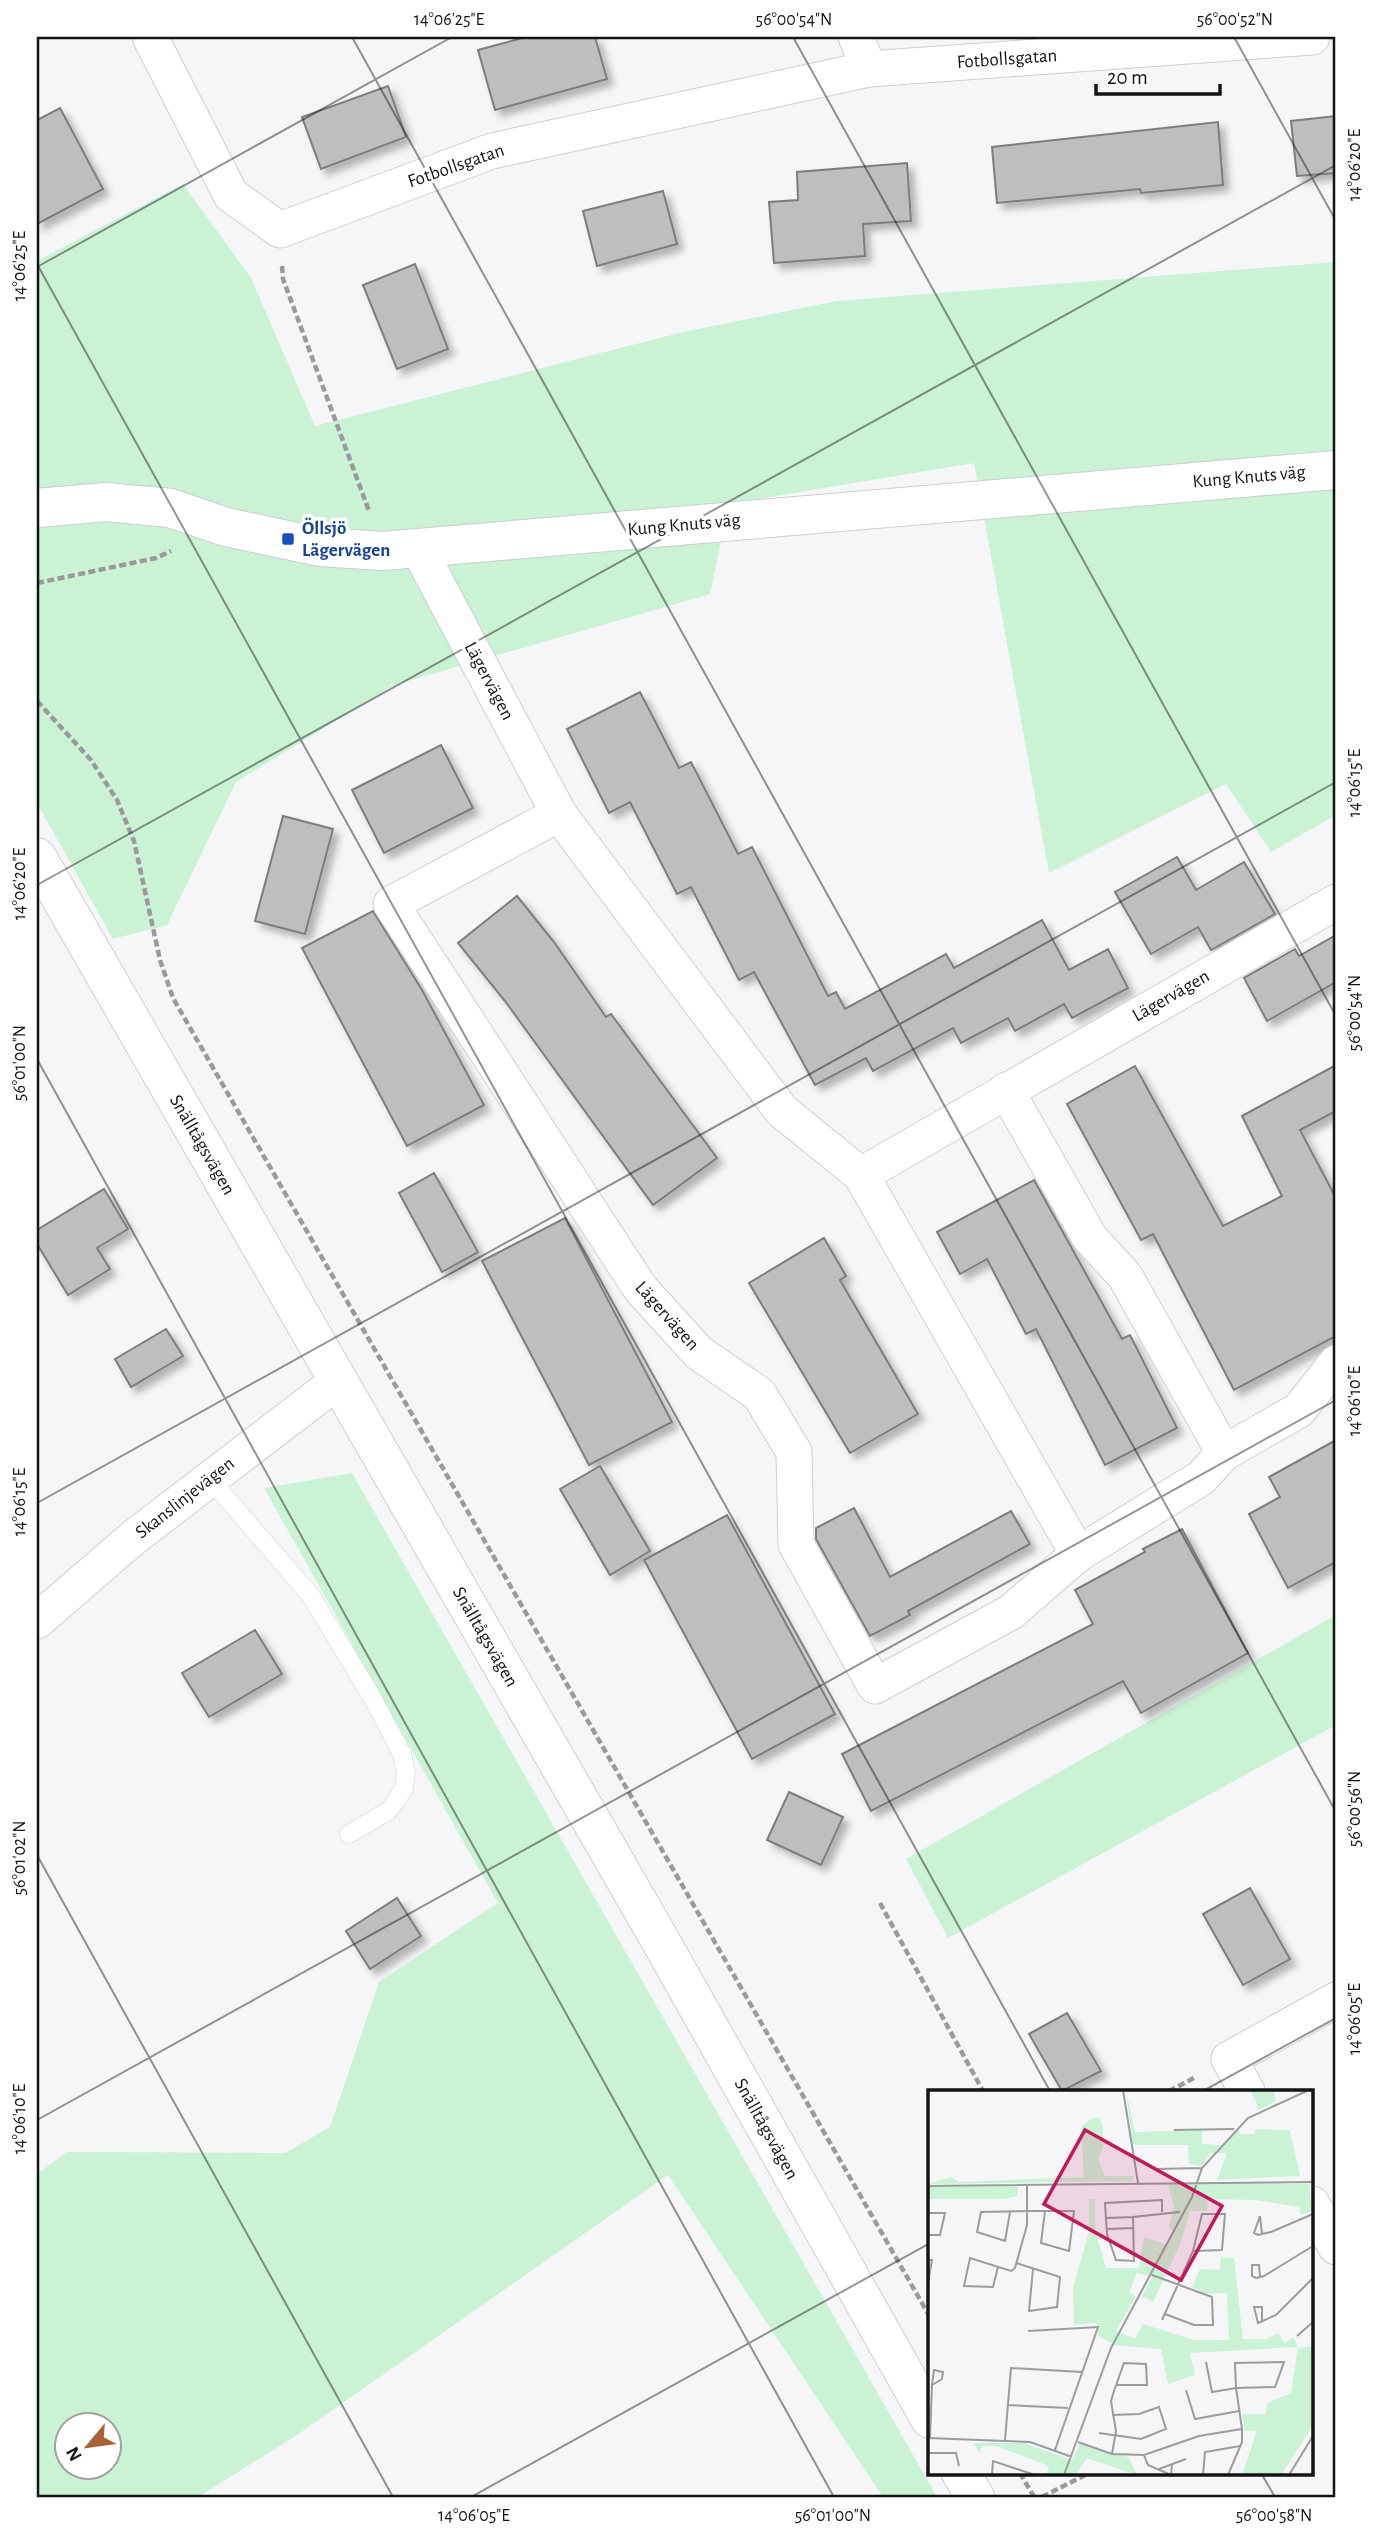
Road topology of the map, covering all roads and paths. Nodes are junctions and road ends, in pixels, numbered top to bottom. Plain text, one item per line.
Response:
1 (150, 37) edge
2 (856, 37) edge
3 (1312, 37) edge
4 (869, 69) junction
5 (279, 230) junction
6 (1336, 470) edge
7 (37, 508) edge
8 (226, 527) junction
9 (401, 549) junction
10 (37, 583) edge
11 (37, 701) edge
12 (559, 814) junction
13 (37, 857) edge
14 (1336, 902) edge
15 (1006, 1090) junction
16 (860, 1175) junction
17 (1336, 1363) edge
18 (338, 1381) junction
19 (1224, 1453) junction
20 (209, 1478) junction
21 (1078, 1553) junction
22 (37, 1621) edge
23 (349, 1834) dead end
24 (880, 1903) dead end
25 (1336, 2000) edge
26 (983, 2090) edge
27 (1246, 2090) edge
28 (1314, 2208) edge
29 (1336, 2248) edge
30 (928, 2314) edge
31 (928, 2415) edge
32 (962, 2474) edge
33 (1021, 2474) edge
34 (1087, 2474) edge
35 (975, 2497) edge
36 (1034, 2497) edge
37 (1042, 2497) edge

1 - 5 street
2 - 4 street
3 - 4 street, Fotbollsgatan
4 - 5 street, Fotbollsgatan
5 - 9 path
6 - 9 street, Kung Knuts väg
7 - 8 street, Kung Knuts väg
8 - 9 street, Kung Knuts väg
8 - 10 path
9 - 12 street, Lägervägen
11 - 30 path
12 - 16 street, Lägervägen
12 - 21 street, Lägervägen
13 - 18 street, Snälltågsvägen
14 - 15 street, Lägervägen
15 - 16 street, Lägervägen
15 - 19 street
16 - 21 street, Lägervägen
17 - 19 street, Lägervägen
18 - 20 street, Skanslinjevägen
18 - 31 street, Snälltågsvägen
19 - 21 street, Lägervägen
20 - 22 street, Skanslinjevägen
20 - 23 lane
24 - 26 path
25 - 27 street
28 - 29 street
32 - 35 street
33 - 36 path
34 - 37 path

